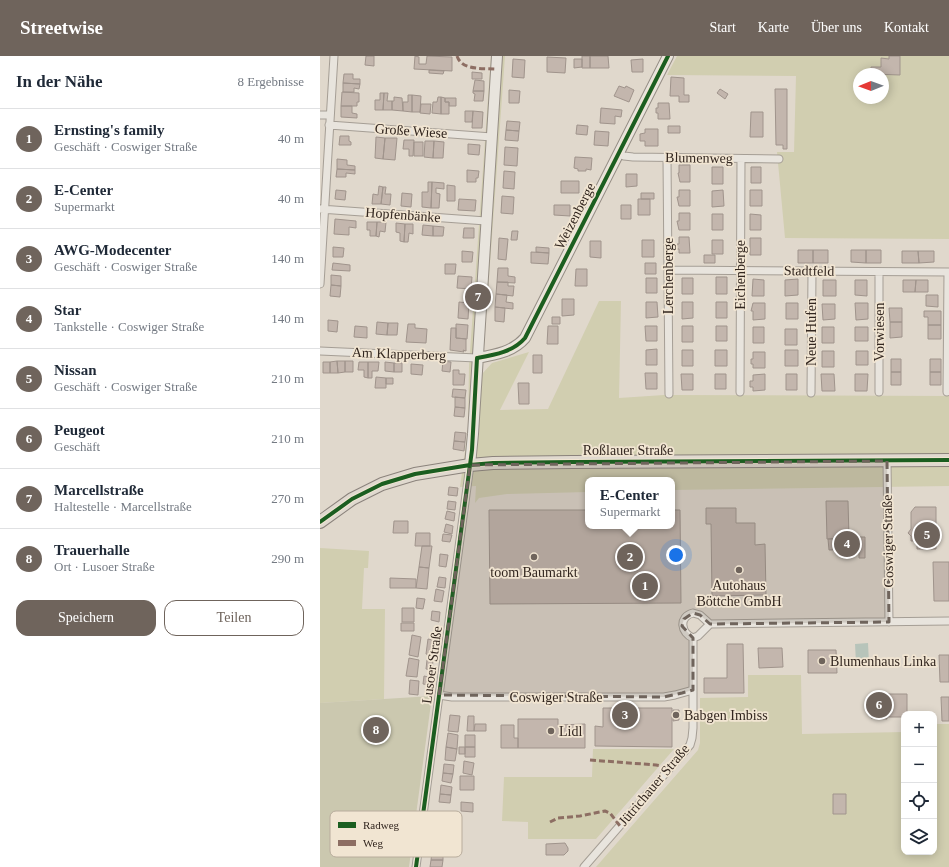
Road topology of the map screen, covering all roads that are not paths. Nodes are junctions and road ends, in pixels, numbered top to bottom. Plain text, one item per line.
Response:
1 (334, 56) edge
2 (497, 56) edge
3 (668, 56) edge
4 (320, 115) edge
5 (330, 115) junction
6 (329, 124) junction
7 (492, 137) junction
8 (619, 154) junction
9 (667, 158) junction
10 (741, 159) junction
11 (779, 159) dead end
12 (323, 209) edge
13 (486, 221) junction
14 (668, 270) junction
15 (740, 270) junction
16 (812, 272) junction
17 (949, 272) edge
18 (879, 273) junction
19 (320, 284) edge
20 (320, 351) edge
21 (477, 358) junction
22 (740, 392) dead end
23 (879, 392) dead end
24 (947, 392) dead end
25 (811, 393) dead end
26 (668, 394) dead end
27 (949, 460) edge
28 (887, 461) junction
29 (470, 465) junction
30 (320, 522) edge
31 (949, 621) edge
32 (889, 622) junction
33 (710, 624) junction
34 (693, 638) junction
35 (692, 690) junction
36 (439, 695) junction
37 (423, 811) edge
38 (417, 857) edge
39 (416, 867) edge
40 (584, 867) edge

1 - 5 street
2 - 7 street
3 - 8 street, Weizenberge
4 - 5 street
5 - 6 street
6 - 7 street, Große Wiese
6 - 12 street
7 - 13 street
8 - 9 street, Blumenweg
8 - 21 street, Weizenberge
9 - 10 street, Blumenweg
9 - 14 street, Lerchenberge
10 - 11 street, Blumenweg
10 - 15 street, Eichenberge
12 - 13 street, Hopfenbänke
12 - 19 street
13 - 21 street
14 - 15 street, Stadtfeld
14 - 26 street, Lerchenberge
15 - 16 street, Stadtfeld
15 - 22 street, Eichenberge
16 - 18 street, Stadtfeld
16 - 25 street, Neue Hufen
17 - 18 street, Stadtfeld
17 - 24 street
18 - 23 street, Vorwiesen
20 - 21 street, Am Klapperberg
21 - 29 street
27 - 28 main road, Roßlauer Straße
28 - 29 main road, Roßlauer Straße
28 - 32 street, Coswiger Straße
29 - 30 main road, Roßlauer Straße
29 - 36 street, Lusoer Straße
31 - 32 street
32 - 33 street
33 - 34 street
33 - 34 street
34 - 35 street
35 - 36 street, Coswiger Straße
35 - 40 street, Jütrichauer Straße
36 - 37 street, Lusoer Straße
38 - 39 street, Lusoer Straße

